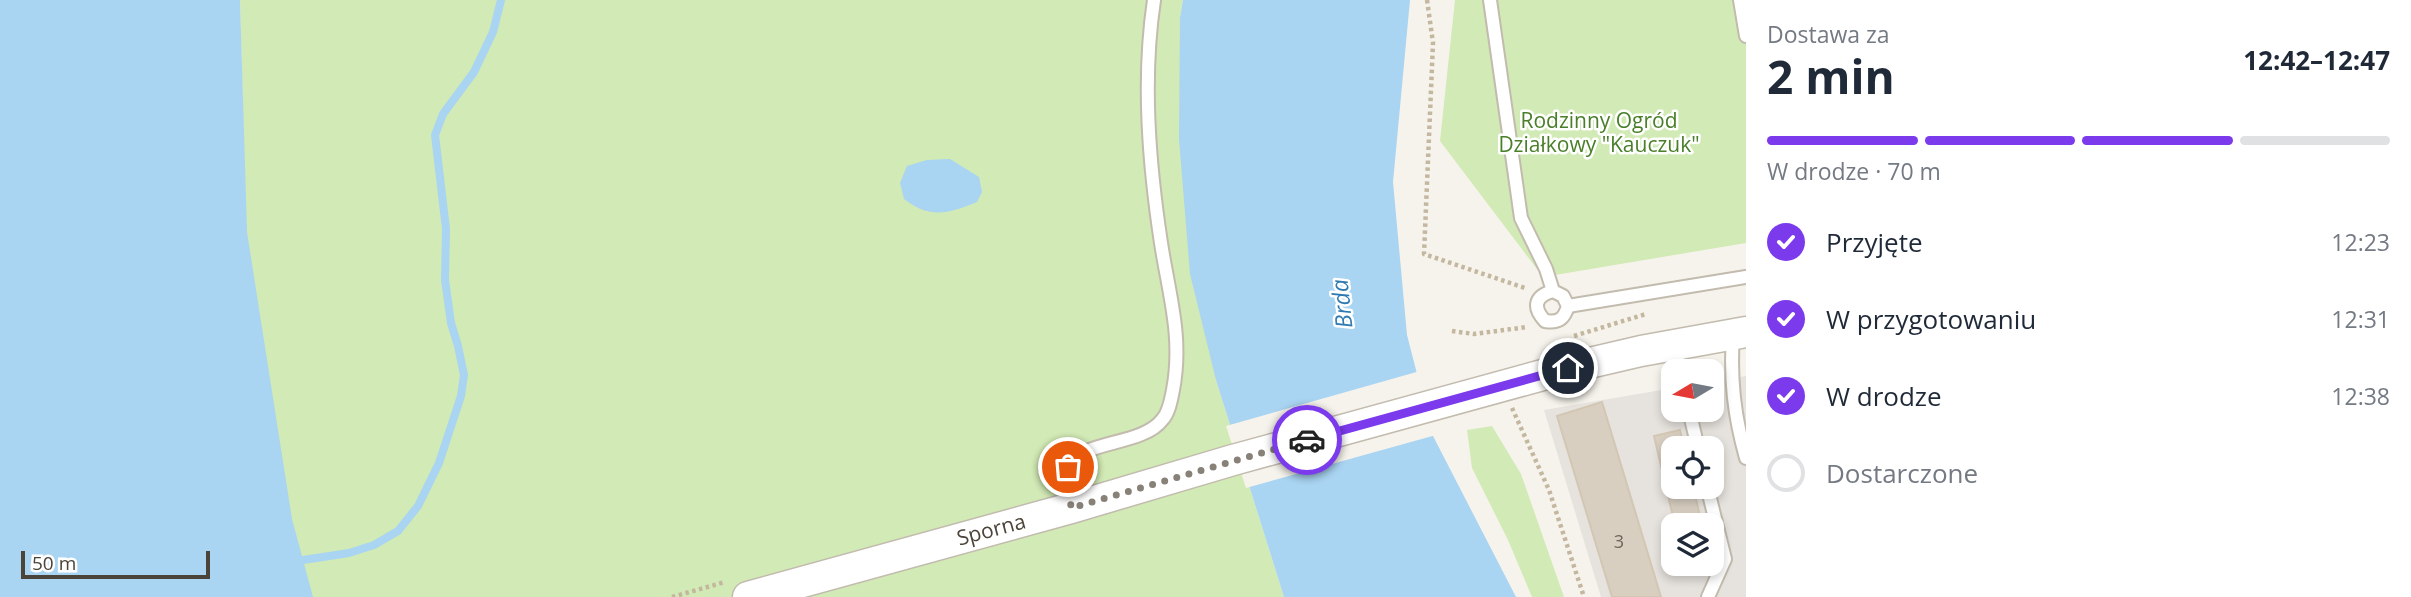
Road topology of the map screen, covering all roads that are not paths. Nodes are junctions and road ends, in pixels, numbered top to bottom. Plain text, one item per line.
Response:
1 (1154, 0) edge
2 (1490, 0) edge
3 (1740, 0) edge
4 (1746, 36) edge
5 (1746, 277) edge
6 (1548, 292) junction
7 (1568, 306) junction
8 (1739, 333) edge
9 (1677, 358) edge
10 (1746, 458) edge
11 (1710, 499) edge
12 (1071, 508) junction
13 (748, 597) edge
14 (1709, 597) edge

1 - 12 lane
2 - 6 lane
3 - 4 lane
5 - 7 lane
6 - 7 lane
6 - 7 lane
8 - 9 street
8 - 10 lane
9 - 12 street, Sporna
11 - 14 lane
12 - 13 street, Sporna

